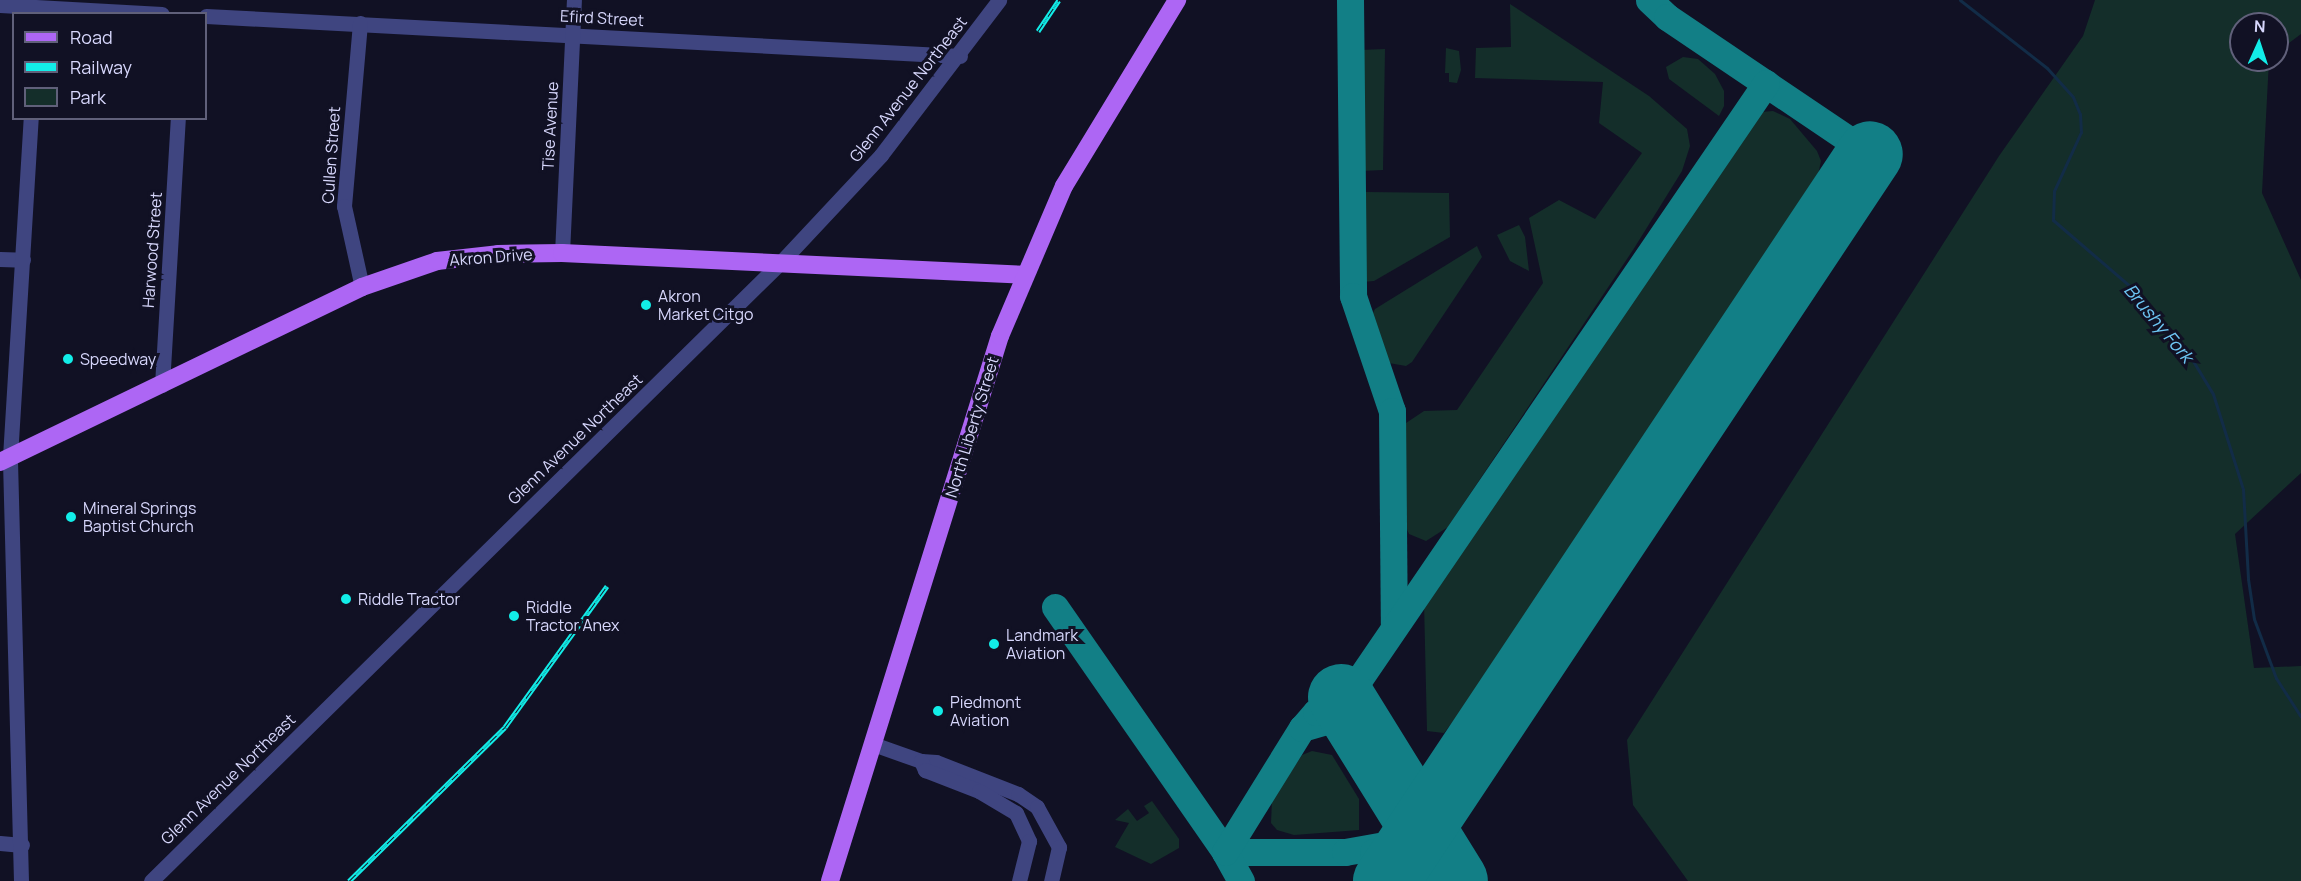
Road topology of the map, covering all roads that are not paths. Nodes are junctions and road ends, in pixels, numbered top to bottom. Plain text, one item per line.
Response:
1 (574, 0) edge
2 (999, 0) edge
3 (1177, 0) edge
4 (0, 5) edge
5 (37, 7) edge
6 (126, 12) edge
7 (207, 16) edge
8 (360, 23) junction
9 (572, 34) junction
10 (960, 56) junction
11 (31, 120) edge
12 (178, 120) edge
13 (562, 253) junction
14 (0, 259) edge
15 (23, 260) junction
16 (781, 262) junction
17 (1025, 275) junction
18 (362, 287) junction
19 (8, 385) edge
20 (162, 385) junction
21 (5, 459) edge
22 (873, 744) junction
23 (921, 761) junction
24 (0, 843) edge
25 (22, 845) junction
26 (21, 881) edge
27 (151, 881) edge
28 (830, 881) edge
29 (1019, 881) edge
30 (1051, 881) edge

1 - 9 street, Tise Avenue
2 - 10 street, Glenn Avenue Northeast
3 - 17 main road, North Liberty Street
4 - 5 street
5 - 6 street
7 - 8 street, Efird Street
8 - 9 street, Efird Street
8 - 18 street, Cullen Street
9 - 10 street, Efird Street
9 - 13 street, Tise Avenue
10 - 16 street, Glenn Avenue Northeast
11 - 15 street
12 - 20 street, Harwood Street
13 - 16 main road, Akron Drive
13 - 18 main road, Akron Drive
14 - 15 street
15 - 19 street
16 - 17 main road, Akron Drive
16 - 27 street, Glenn Avenue Northeast
17 - 22 main road, North Liberty Street
18 - 20 main road, Akron Drive
19 - 21 street
20 - 21 main road, Akron Drive
21 - 25 street
22 - 23 street
22 - 28 main road, North Liberty Street
23 - 29 street
23 - 30 street
24 - 25 street
25 - 26 street

